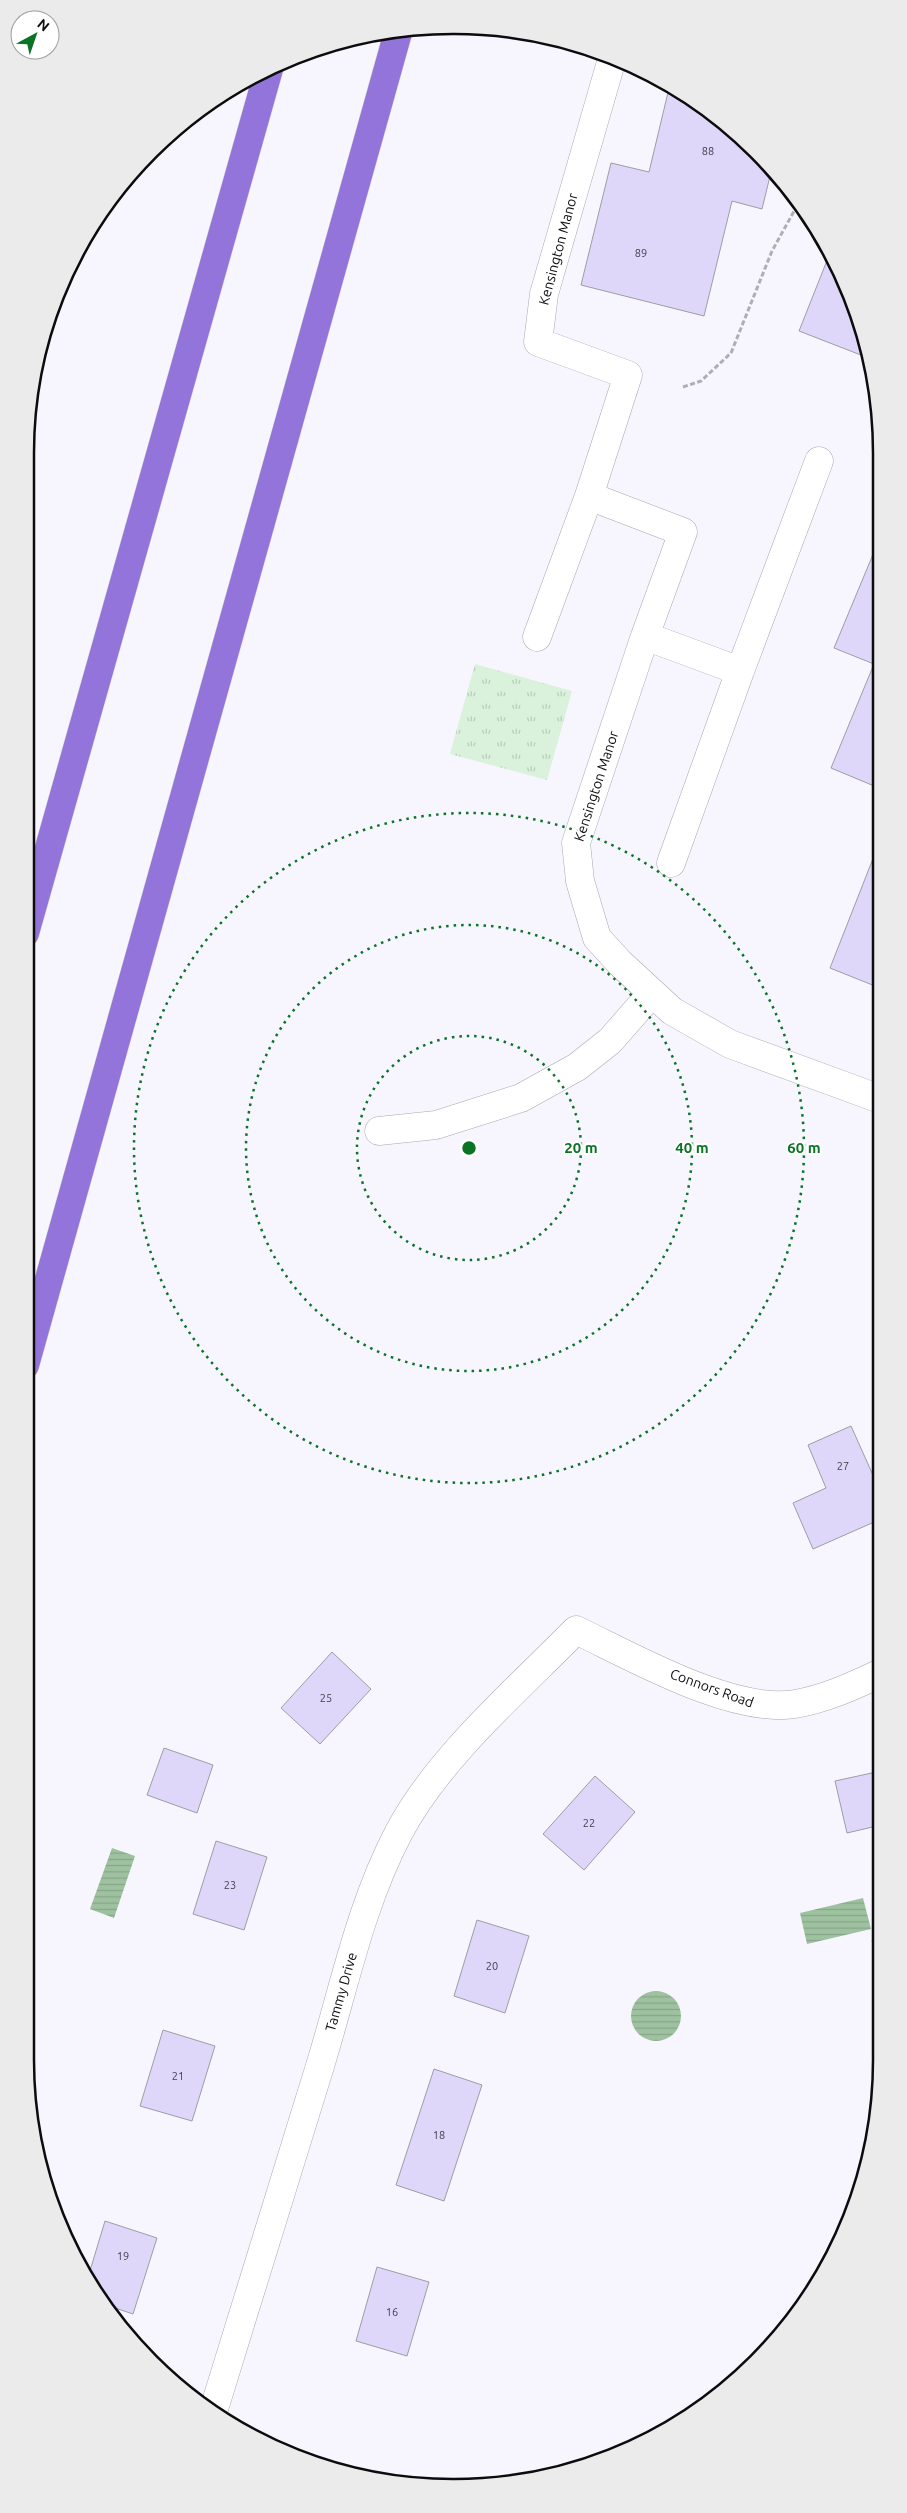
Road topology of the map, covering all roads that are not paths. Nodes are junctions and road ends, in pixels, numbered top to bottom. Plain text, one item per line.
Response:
1 (397, 37) edge
2 (610, 65) edge
3 (267, 78) edge
4 (819, 460) dead end
5 (589, 496) junction
6 (645, 636) junction
7 (537, 637) dead end
8 (740, 671) junction
9 (671, 863) dead end
10 (34, 901) edge
11 (652, 993) junction
12 (873, 1096) edge
13 (379, 1131) dead end
14 (34, 1333) edge
15 (576, 1630) joint
16 (873, 1677) edge
17 (215, 2405) edge

1 - 14 highway
2 - 5 street, Kensington Manor
3 - 10 highway
4 - 8 street
5 - 6 street, Kensington Manor
5 - 7 street, Kensington Manor
6 - 8 street
6 - 11 street, Kensington Manor
8 - 9 street
11 - 12 street, Kensington Manor
11 - 13 street
15 - 16 street, Connors Road
15 - 17 street, Tammy Drive

